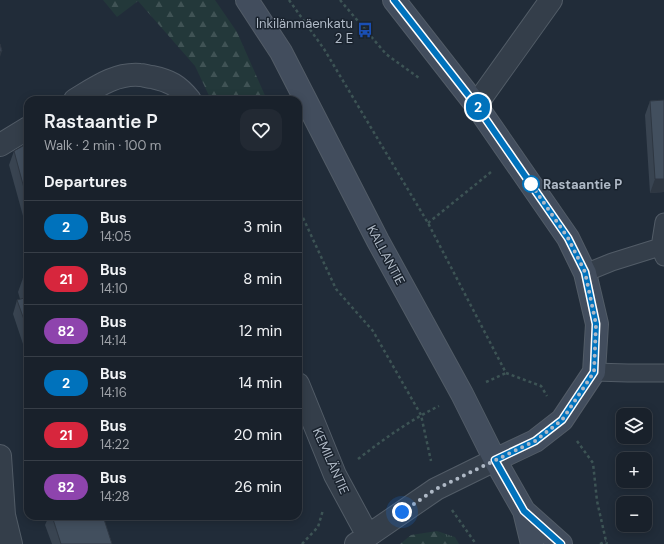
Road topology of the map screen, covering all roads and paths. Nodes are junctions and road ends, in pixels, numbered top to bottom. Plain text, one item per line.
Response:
1 (246, 0) edge
2 (289, 0) edge
3 (340, 0) edge
4 (394, 0) edge
5 (551, 0) edge
6 (422, 80) dead end
7 (82, 96) edge
8 (187, 96) edge
9 (476, 105) junction
10 (24, 130) edge
11 (0, 145) edge
12 (491, 171) dead end
13 (302, 216) edge
14 (664, 222) edge
15 (428, 223) junction
16 (662, 252) edge
17 (585, 272) junction
18 (594, 372) junction
19 (664, 373) edge
20 (541, 386) dead end
21 (302, 394) edge
22 (421, 414) dead end
23 (0, 456) edge
24 (495, 460) junction
25 (593, 463) dead end
26 (524, 511) junction
27 (362, 540) edge
28 (607, 543) edge
29 (11, 544) edge
30 (532, 544) edge
31 (561, 544) edge
32 (600, 544) edge

1 - 24 main road, KALLANTIE
2 - 15 path
3 - 6 path
4 - 9 main road
5 - 9 street
7 - 8 street
9 - 17 main road
10 - 11 street
12 - 15 path
13 - 22 path
14 - 16 lane
15 - 20 path
16 - 17 lane
17 - 18 main road
18 - 19 lane
18 - 24 main road
21 - 27 street, KEMILÄNTIE
23 - 29 street
24 - 26 main road, KALLANTIE
24 - 27 street
25 - 28 path
26 - 30 main road, KALLANTIE
26 - 31 main road, KALLANTIE
28 - 32 path

